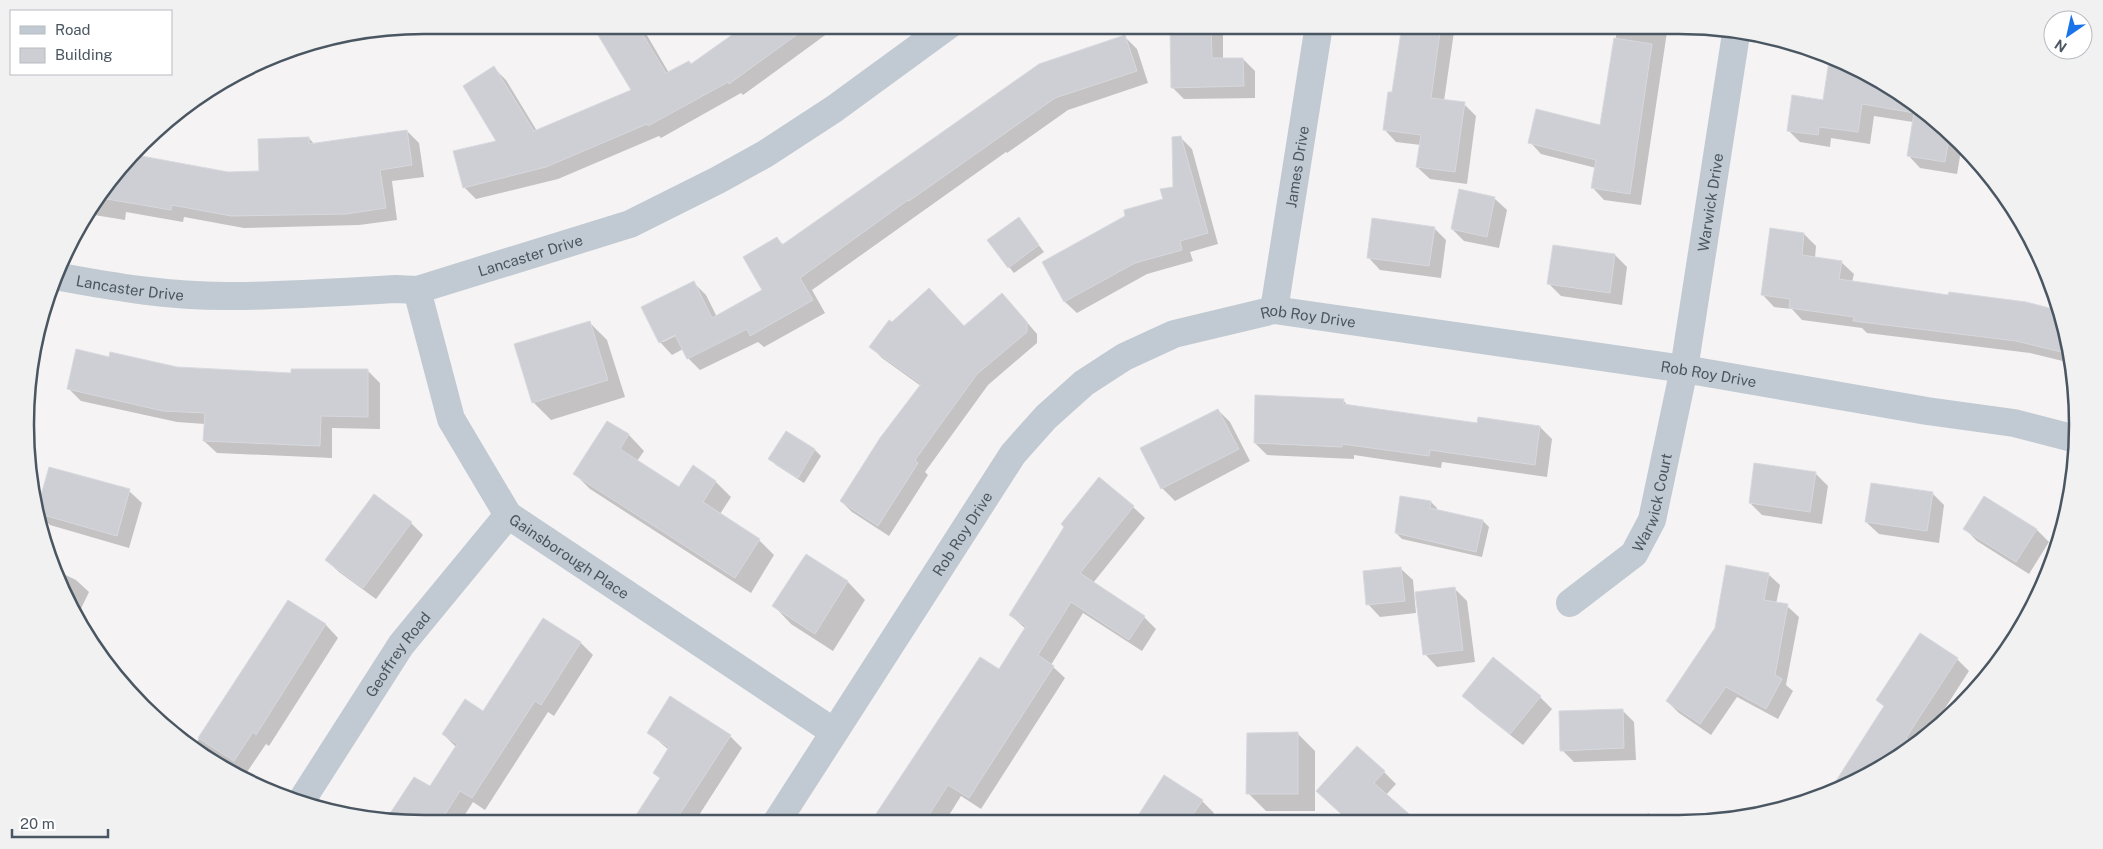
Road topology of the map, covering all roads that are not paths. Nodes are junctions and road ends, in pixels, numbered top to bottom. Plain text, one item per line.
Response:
1 (937, 34) edge
2 (1318, 34) edge
3 (1735, 38) edge
4 (62, 277) edge
5 (417, 290) junction
6 (1274, 310) junction
7 (1684, 369) junction
8 (2069, 436) edge
9 (508, 515) junction
10 (1570, 603) dead end
11 (834, 732) junction
12 (305, 797) edge
13 (781, 815) edge

1 - 5 street, Lancaster Drive
2 - 6 street, James Drive
3 - 7 street, Warwick Drive
4 - 5 street, Lancaster Drive
5 - 9 street, Gainsborough Place
6 - 7 street, Rob Roy Drive
6 - 11 street, Rob Roy Drive
7 - 8 street, Rob Roy Drive
7 - 10 street, Warwick Court
9 - 11 street, Gainsborough Place
9 - 12 street, Geoffrey Road
11 - 13 street, Rob Roy Drive

